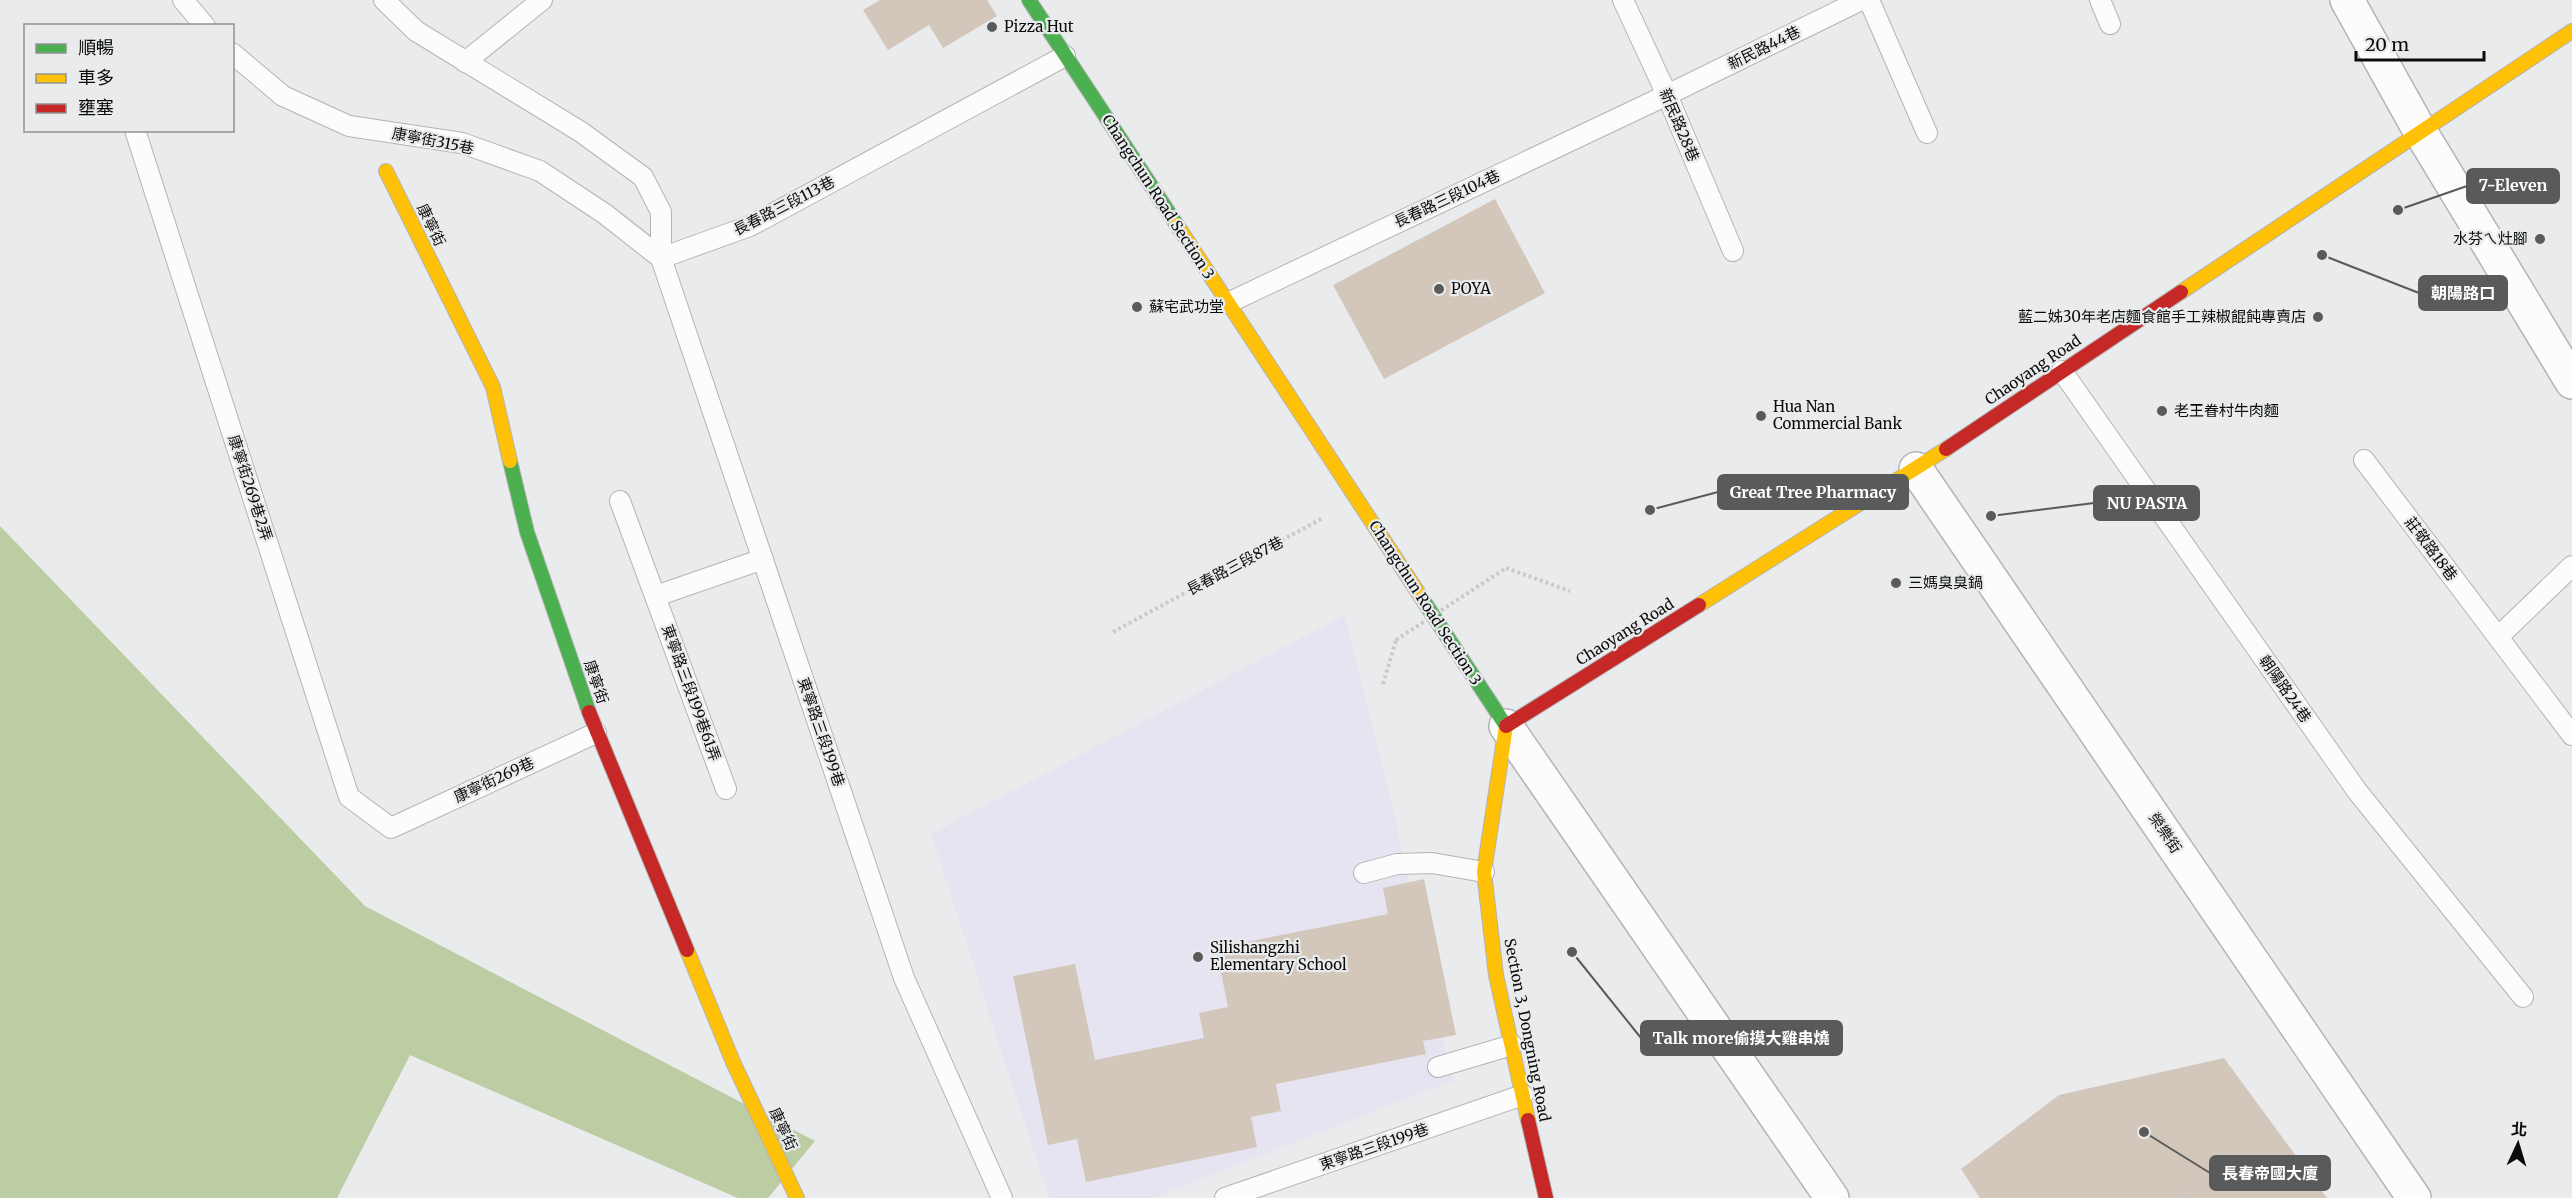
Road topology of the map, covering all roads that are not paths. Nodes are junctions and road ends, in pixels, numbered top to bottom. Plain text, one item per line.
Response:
1 (184, 0) edge
2 (384, 0) edge
3 (542, 0) edge
4 (1623, 0) edge
5 (1861, 0) edge
6 (1869, 0) edge
7 (2100, 0) edge
8 (2347, 0) edge
9 (1040, 4) edge
10 (204, 24) edge
11 (2110, 24) dead end
12 (2569, 40) edge
13 (234, 55) edge
14 (1065, 56) junction
15 (465, 62) junction
16 (1667, 95) junction
17 (2420, 131) junction
18 (136, 132) edge
19 (1927, 133) dead end
20 (386, 171) dead end
21 (1733, 250) dead end
22 (662, 258) junction
23 (1228, 303) junction
24 (2062, 371) junction
25 (2572, 382) edge
26 (2364, 460) dead end
27 (1916, 469) junction
28 (620, 501) dead end
29 (763, 559) junction
30 (2572, 566) edge
31 (656, 596) junction
32 (2498, 637) junction
33 (1506, 726) junction
34 (596, 733) junction
35 (2572, 735) edge
36 (726, 789) dead end
37 (391, 828) joint
38 (1484, 872) junction
39 (1364, 873) dead end
40 (2523, 996) dead end
41 (1512, 1045) junction
42 (1438, 1066) dead end
43 (1523, 1095) junction
44 (797, 1198) edge
45 (1002, 1198) edge
46 (1225, 1198) edge
47 (1546, 1198) edge
48 (1832, 1198) edge
49 (2414, 1198) edge

1 - 10 lane
2 - 15 lane
3 - 15 lane
4 - 16 lane, 新民路28巷
5 - 16 lane, 新民路44巷
6 - 19 lane
7 - 11 lane
8 - 17 street
9 - 14 main road, Changchun Road Section 3
12 - 17 main road, Chaoyang Road
13 - 22 lane, 康寧街315巷
14 - 22 lane, 長春路三段113巷
14 - 23 main road, Changchun Road Section 3
15 - 22 lane
16 - 21 lane, 新民路28巷
16 - 23 lane, 長春路三段104巷
17 - 24 main road, Chaoyang Road
17 - 25 street
18 - 37 lane, 康寧街269巷2弄
20 - 34 main road, 康寧街
22 - 29 lane, 東寧路三段199巷
23 - 33 main road, Changchun Road Section 3
24 - 27 main road, Chaoyang Road
24 - 40 lane, 朝陽路24巷
26 - 32 lane, 莊敬路18巷
27 - 33 main road, Chaoyang Road
27 - 49 street, 榮樂街
28 - 31 lane, 東寧路三段199巷61弄
29 - 31 lane
29 - 45 lane, 東寧路三段199巷
30 - 32 lane
31 - 36 lane, 東寧路三段199巷61弄
32 - 35 lane, 莊敬路18巷
33 - 38 main road, Section 3, Dongning Road
33 - 48 street, Changchun Road Section 3
34 - 37 lane, 康寧街269巷
34 - 44 main road, 康寧街
38 - 39 lane
38 - 41 main road, Section 3, Dongning Road
41 - 42 lane
41 - 43 main road, Section 3, Dongning Road
43 - 46 lane, 東寧路三段199巷
43 - 47 main road, Section 3, Dongning Road

